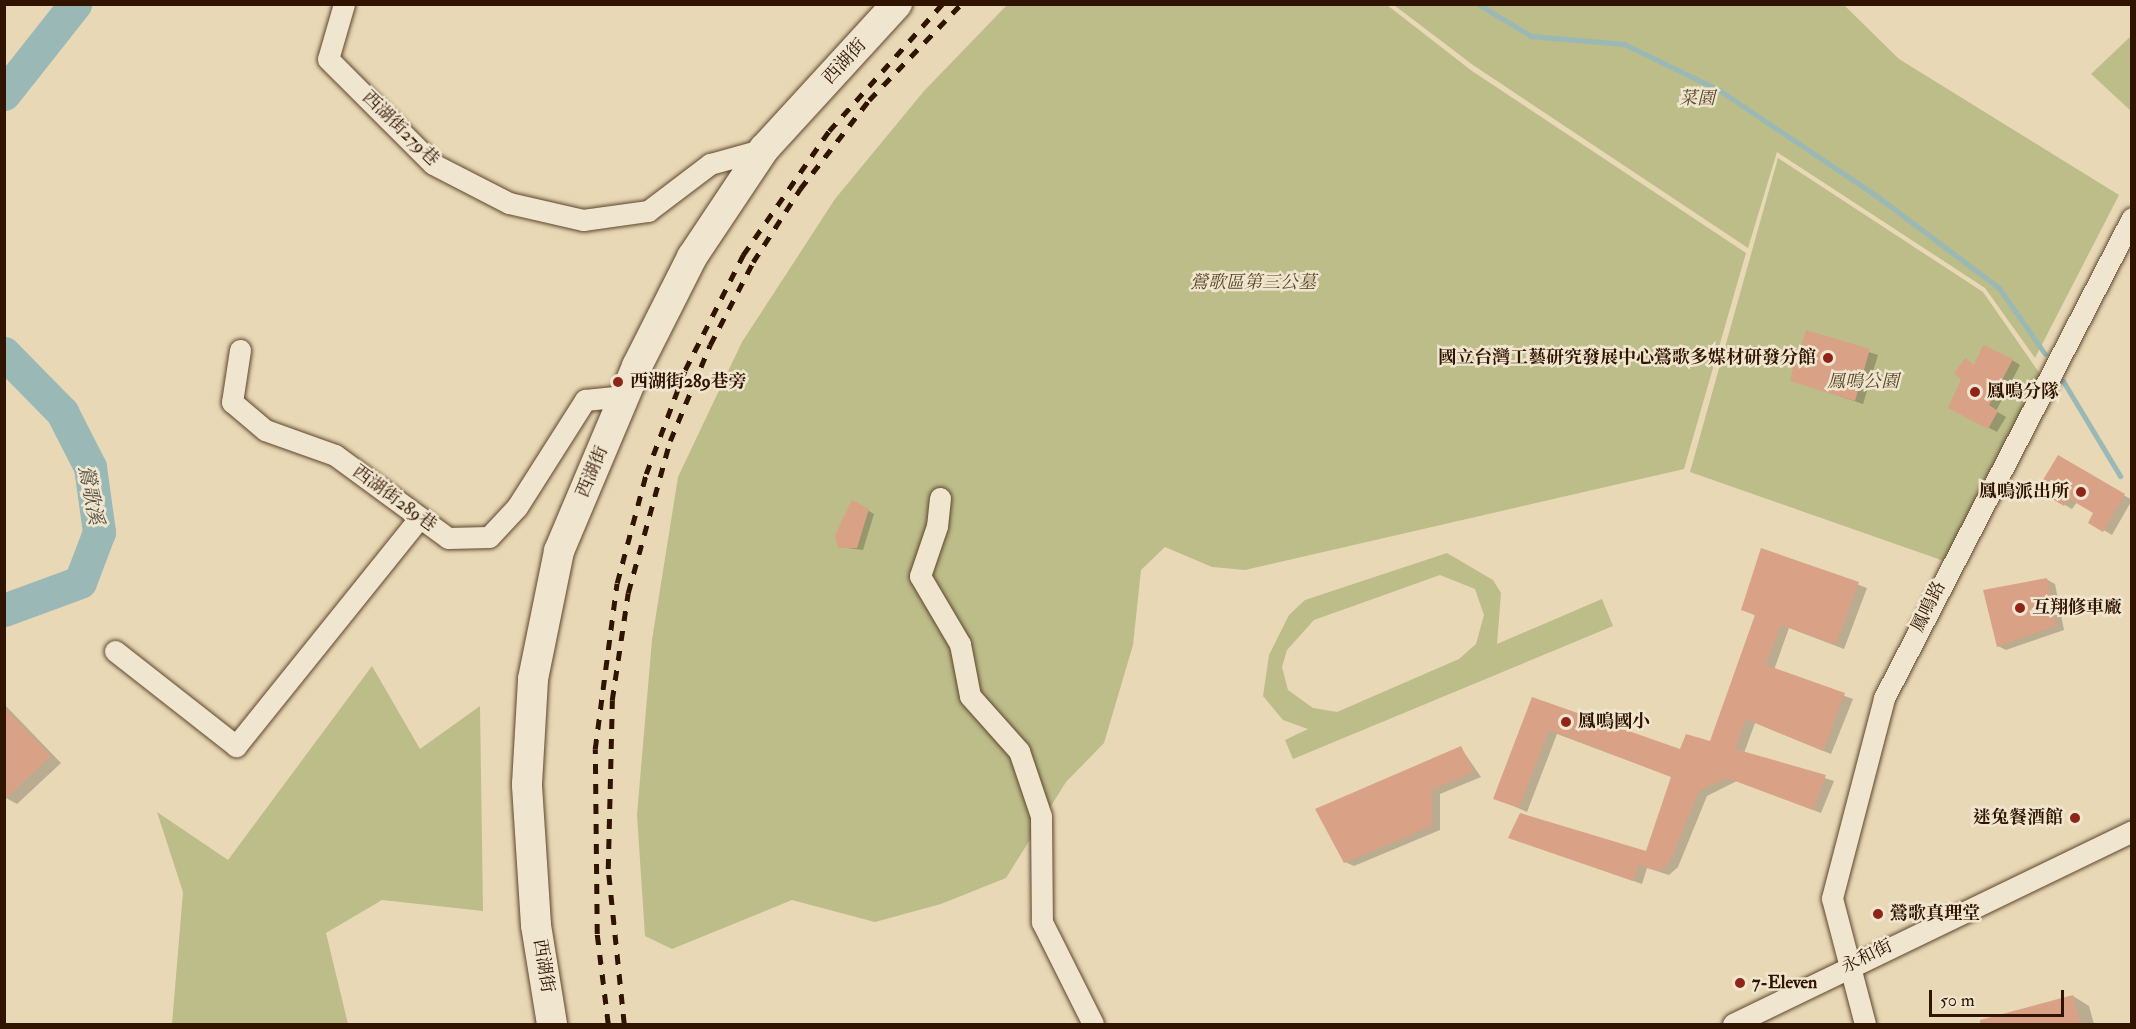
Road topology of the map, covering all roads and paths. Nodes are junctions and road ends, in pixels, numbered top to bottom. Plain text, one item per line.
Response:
1 (344, 4) edge
2 (897, 4) edge
3 (764, 149) junction
4 (2132, 218) edge
5 (240, 350) dead end
6 (625, 396) junction
7 (940, 498) dead end
8 (419, 518) junction
9 (115, 651) dead end
10 (2132, 831) edge
11 (1847, 966) junction
12 (552, 1024) edge
13 (1093, 1024) edge
14 (1733, 1024) edge
15 (1865, 1024) edge

1 - 3 street, 西湖街279巷
2 - 3 street, 西湖街
3 - 6 street, 西湖街
4 - 11 street, 鳳鳴路
5 - 8 street, 西湖街289巷
6 - 8 street, 西湖街289巷
6 - 12 street, 西湖街
7 - 13 street
8 - 9 street
10 - 11 street, 永和街
11 - 14 street, 永和街
11 - 15 street, 鳳鳴路

